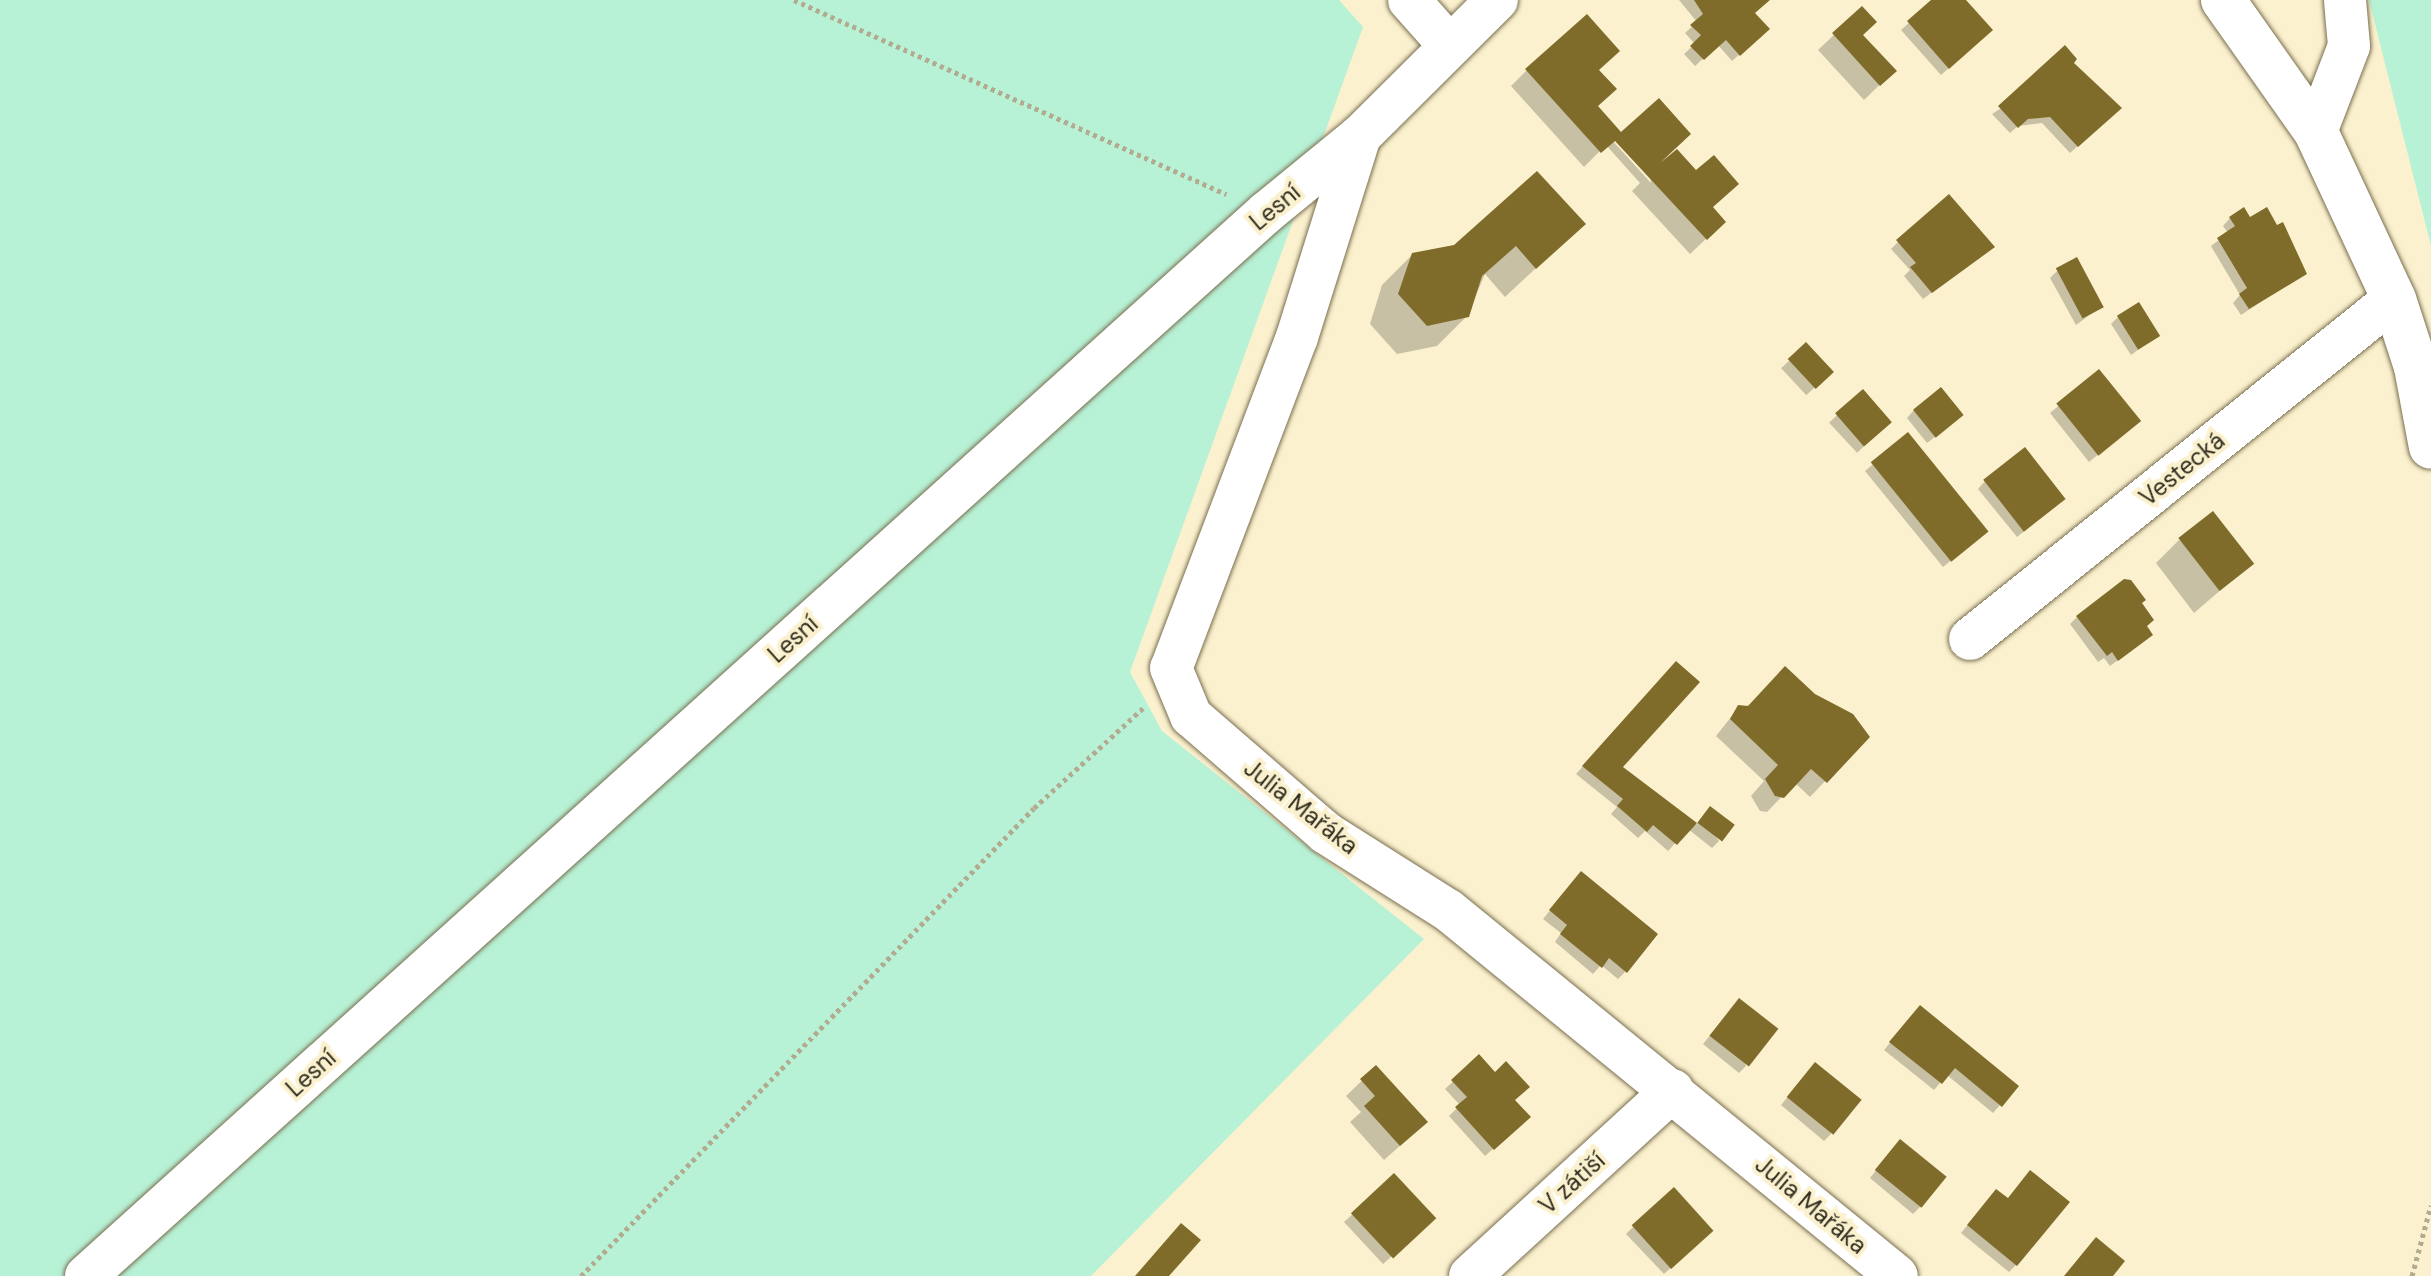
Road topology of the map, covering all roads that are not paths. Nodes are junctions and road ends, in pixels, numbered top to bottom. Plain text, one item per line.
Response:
1 (1409, 0) edge
2 (1497, 0) edge
3 (2223, 0) edge
4 (2345, 0) edge
5 (1448, 44) junction
6 (2316, 132) junction
7 (1360, 136) junction
8 (1267, 212) junction
9 (1318, 260) junction
10 (2394, 299) junction
11 (2431, 447) edge
12 (1970, 639) dead end
13 (1673, 1090) junction
14 (86, 1276) edge
15 (1470, 1276) edge
16 (1897, 1276) edge

1 - 5 street
2 - 5 street, Lesní
3 - 6 street
4 - 6 street
5 - 7 street, Lesní
6 - 10 street
7 - 8 street, Lesní
7 - 9 street
8 - 9 street
8 - 14 street, Lesní
9 - 13 street, Julia Mařáka
10 - 11 street
10 - 12 street, Vestecká
13 - 15 street, V zátiší
13 - 16 street, Julia Mařáka

